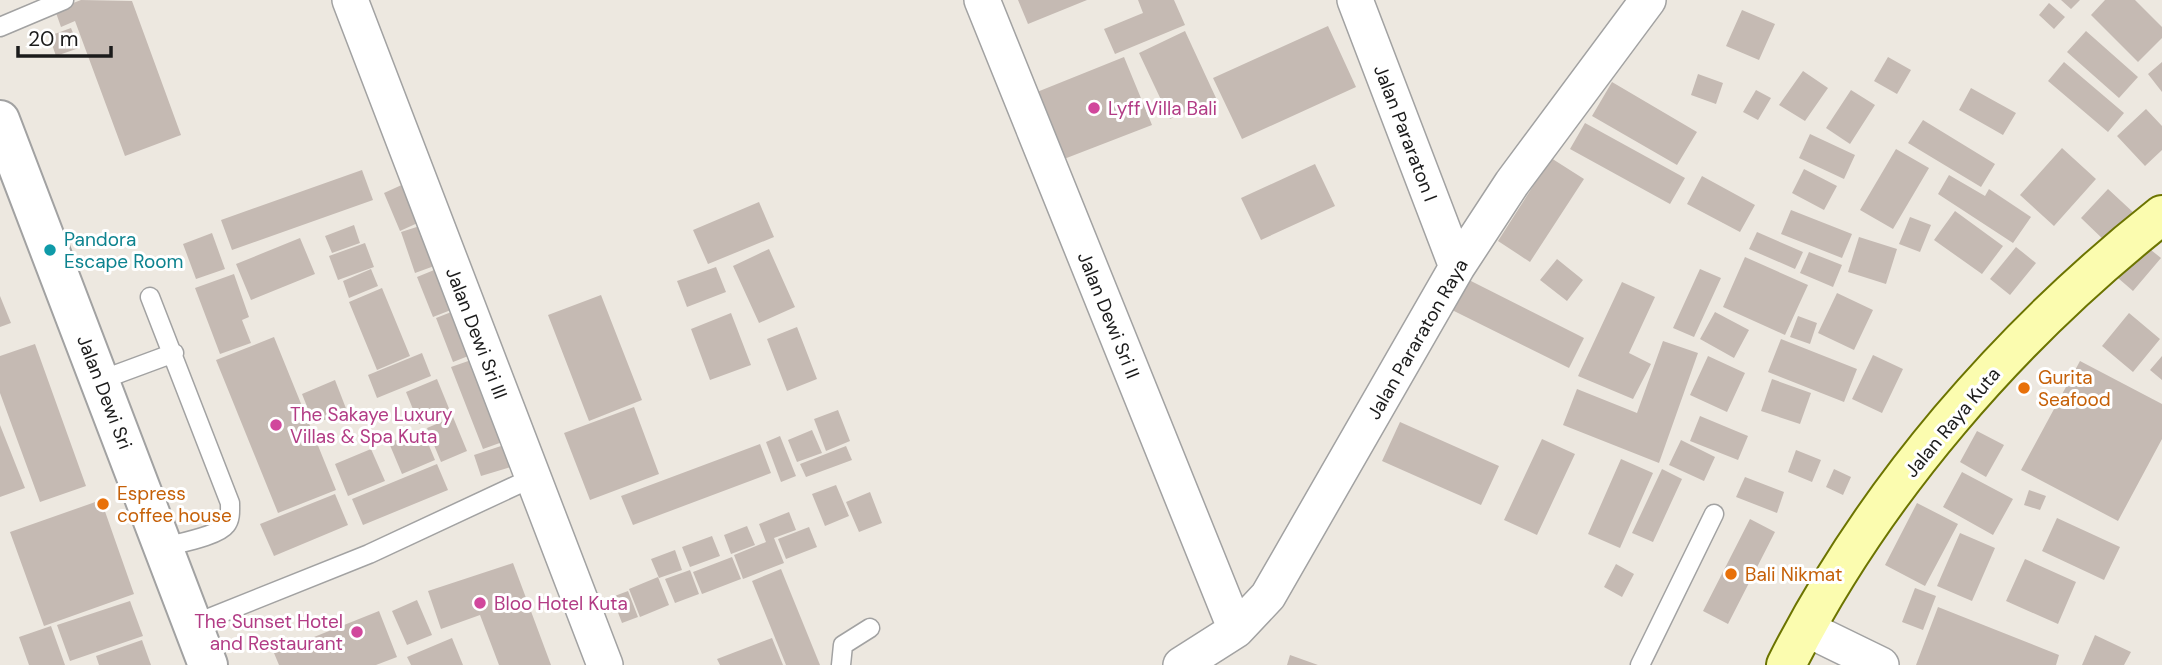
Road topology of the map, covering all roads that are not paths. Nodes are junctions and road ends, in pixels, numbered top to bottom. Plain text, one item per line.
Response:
1 (64, 0) edge
2 (349, 0) edge
3 (982, 0) edge
4 (1355, 0) edge
5 (1647, 0) edge
6 (0, 27) edge
7 (0, 120) edge
8 (2162, 215) edge
9 (1457, 267) junction
10 (150, 297) dead end
11 (174, 353) junction
12 (101, 380) junction
13 (534, 477) junction
14 (1714, 514) dead end
15 (165, 547) junction
16 (194, 624) junction
17 (870, 628) dead end
18 (1805, 628) junction
19 (1236, 630) junction
20 (208, 665) edge
21 (605, 665) edge
22 (841, 665) edge
23 (1181, 665) edge
24 (1640, 665) edge
25 (1786, 665) edge
26 (1881, 665) edge

1 - 6 lane
2 - 13 street, Jalan Dewi Sri III
3 - 19 street, Jalan Dewi Sri II
4 - 9 street, Jalan Pararaton I
5 - 9 street, Jalan Pararaton Raya
7 - 12 street, Jalan Dewi Sri
8 - 18 main road, Jalan Raya Kuta
9 - 19 street, Jalan Pararaton Raya
10 - 11 lane
11 - 12 lane
11 - 15 lane
12 - 15 street, Jalan Dewi Sri
13 - 16 lane
13 - 21 street, Jalan Dewi Sri III
14 - 24 lane
15 - 16 street, Jalan Dewi Sri
16 - 20 street, Jalan Dewi Sri
17 - 22 lane
18 - 25 main road, Jalan Raya Kuta
18 - 26 street
19 - 23 street, Jalan Pararaton Raya

